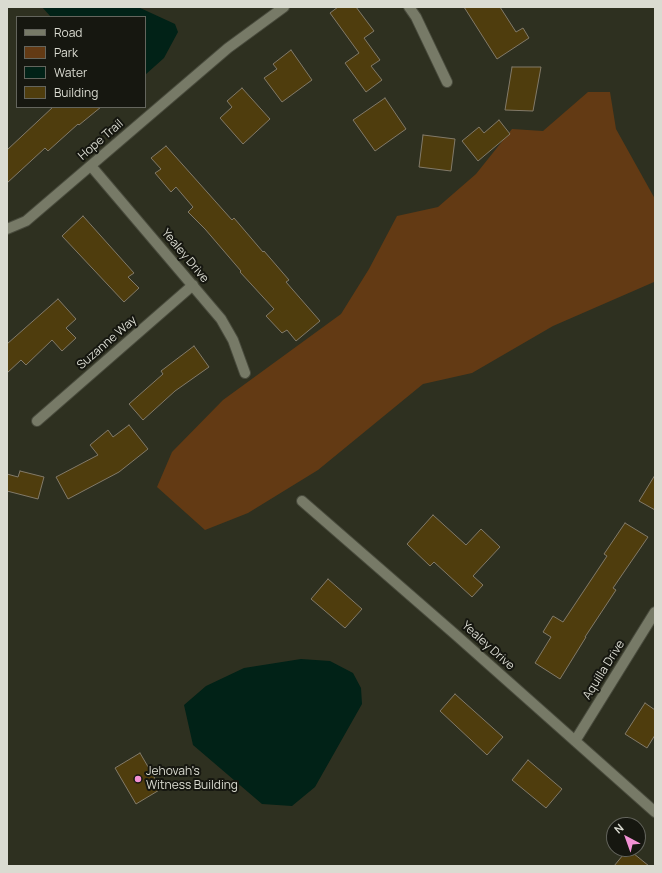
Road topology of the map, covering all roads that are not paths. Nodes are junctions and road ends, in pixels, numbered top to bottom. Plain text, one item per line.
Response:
1 (284, 7) edge
2 (408, 7) edge
3 (447, 82) dead end
4 (91, 166) junction
5 (7, 229) edge
6 (193, 285) junction
7 (245, 373) dead end
8 (37, 421) dead end
9 (302, 501) dead end
10 (655, 612) edge
11 (575, 741) junction
12 (655, 812) edge

1 - 4 street, Hope Trail
2 - 3 street
4 - 5 street, Hope Trail
4 - 6 street, Yealey Drive
6 - 7 street, Yealey Drive
6 - 8 street, Suzanne Way
9 - 11 street, Yealey Drive
10 - 11 street, Aquilla Drive
11 - 12 street, Yealey Drive

